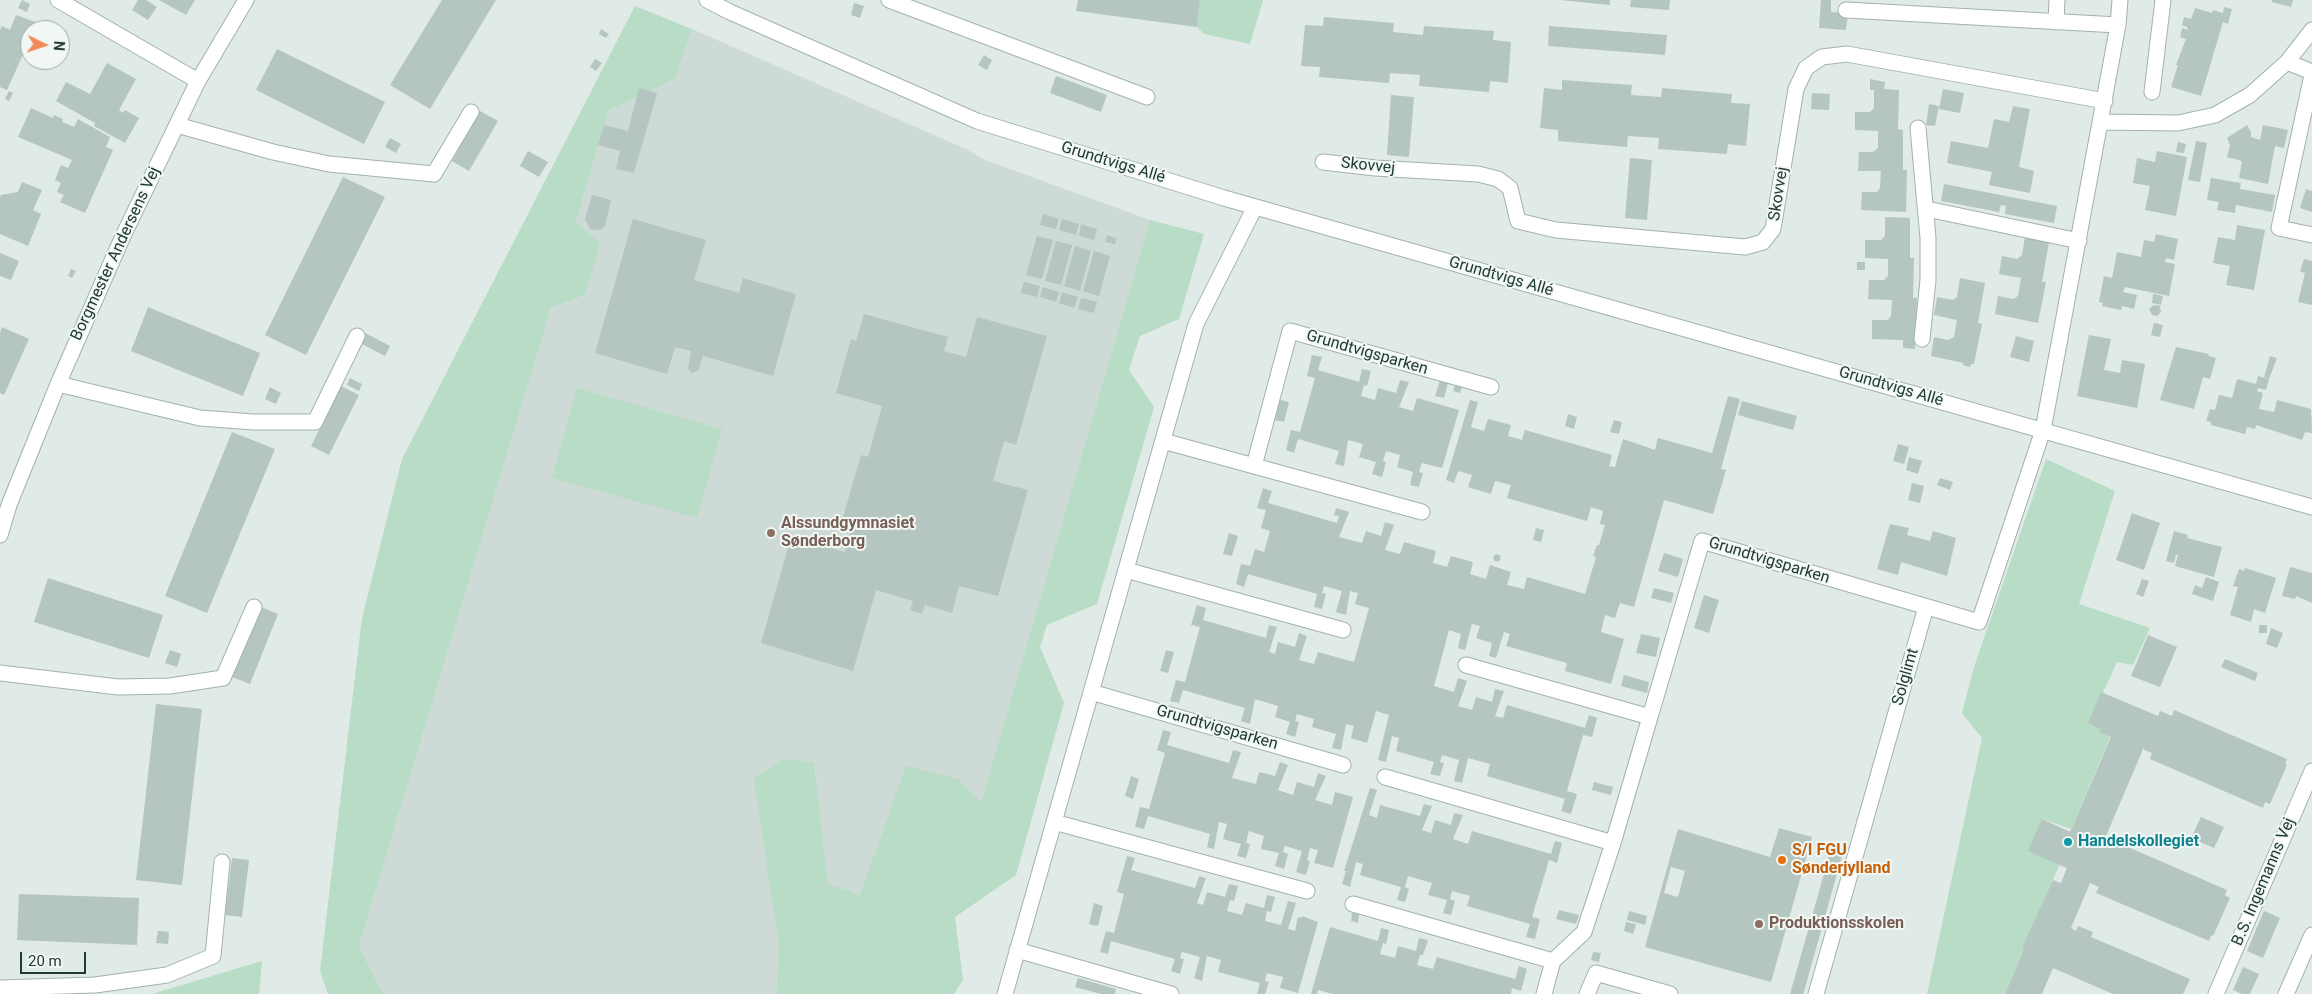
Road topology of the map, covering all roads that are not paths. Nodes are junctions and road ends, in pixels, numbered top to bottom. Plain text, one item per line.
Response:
1 (58, 0) edge
2 (246, 0) edge
3 (707, 0) edge
4 (889, 0) edge
5 (2057, 0) edge
6 (2120, 0) edge
7 (2163, 0) edge
8 (1846, 10) dead end
9 (2056, 22) junction
10 (2118, 25) junction
11 (2312, 30) edge
12 (2286, 62) junction
13 (2312, 73) edge
14 (198, 81) junction
15 (2152, 92) dead end
16 (1147, 97) dead end
17 (2105, 101) junction
18 (471, 112) dead end
19 (2101, 122) junction
20 (177, 125) junction
21 (1918, 128) dead end
22 (1323, 162) dead end
23 (1255, 207) junction
24 (1927, 208) junction
25 (2312, 236) edge
26 (2079, 241) junction
27 (357, 336) dead end
28 (1922, 339) dead end
29 (58, 384) junction
30 (1491, 387) dead end
31 (2043, 430) junction
32 (1163, 441) junction
33 (1254, 466) junction
34 (4, 503) edge
35 (2312, 507) edge
36 (1422, 512) dead end
37 (0, 535) edge
38 (1126, 570) junction
39 (254, 607) dead end
40 (1926, 607) junction
41 (1343, 630) dead end
42 (1466, 665) dead end
43 (0, 673) edge
44 (1091, 692) junction
45 (1650, 716) junction
46 (1344, 765) dead end
47 (2312, 771) edge
48 (1385, 777) dead end
49 (1054, 822) junction
50 (1613, 843) junction
51 (222, 862) dead end
52 (1307, 891) dead end
53 (1353, 904) dead end
54 (2312, 935) edge
55 (1017, 950) junction
56 (1553, 961) junction
57 (0, 988) edge
58 (1005, 994) edge
59 (1170, 994) edge
60 (1544, 994) edge
61 (1587, 994) edge
62 (1670, 994) edge
63 (1816, 994) edge
64 (2216, 994) edge
65 (2286, 994) edge

1 - 14 street
2 - 14 street, Borgmester Andersens Vej
3 - 23 street, Grundtvigs Allé
4 - 16 street
5 - 9 street
6 - 10 street
7 - 15 street
8 - 9 street
9 - 10 street
10 - 17 street
11 - 12 street
12 - 13 street
12 - 19 street
13 - 25 street
14 - 20 street, Borgmester Andersens Vej
17 - 19 street
17 - 22 street, Skovvej
18 - 20 street
19 - 26 street
20 - 29 street, Borgmester Andersens Vej
21 - 24 street
23 - 31 street, Grundtvigs Allé
23 - 32 street
24 - 26 street
24 - 28 street
26 - 31 street
27 - 29 street
29 - 34 street, Borgmester Andersens Vej
30 - 33 street, Grundtvigsparken
31 - 35 street, Grundtvigs Allé
31 - 40 street
32 - 33 street
32 - 38 street
33 - 36 street
34 - 37 street, Borgmester Andersens Vej
38 - 41 street
38 - 44 street
39 - 43 street
40 - 45 street, Grundtvigsparken
40 - 63 street, Solglimt
42 - 45 street
44 - 46 street, Grundtvigsparken
44 - 49 street
45 - 50 street, Grundtvigsparken
47 - 64 street, B.S. Ingemanns Vej
48 - 50 street
49 - 52 street
49 - 55 street
50 - 56 street, Grundtvigsparken
51 - 57 street
53 - 56 street
54 - 65 street
55 - 58 street
55 - 59 street
56 - 60 street
61 - 62 street

